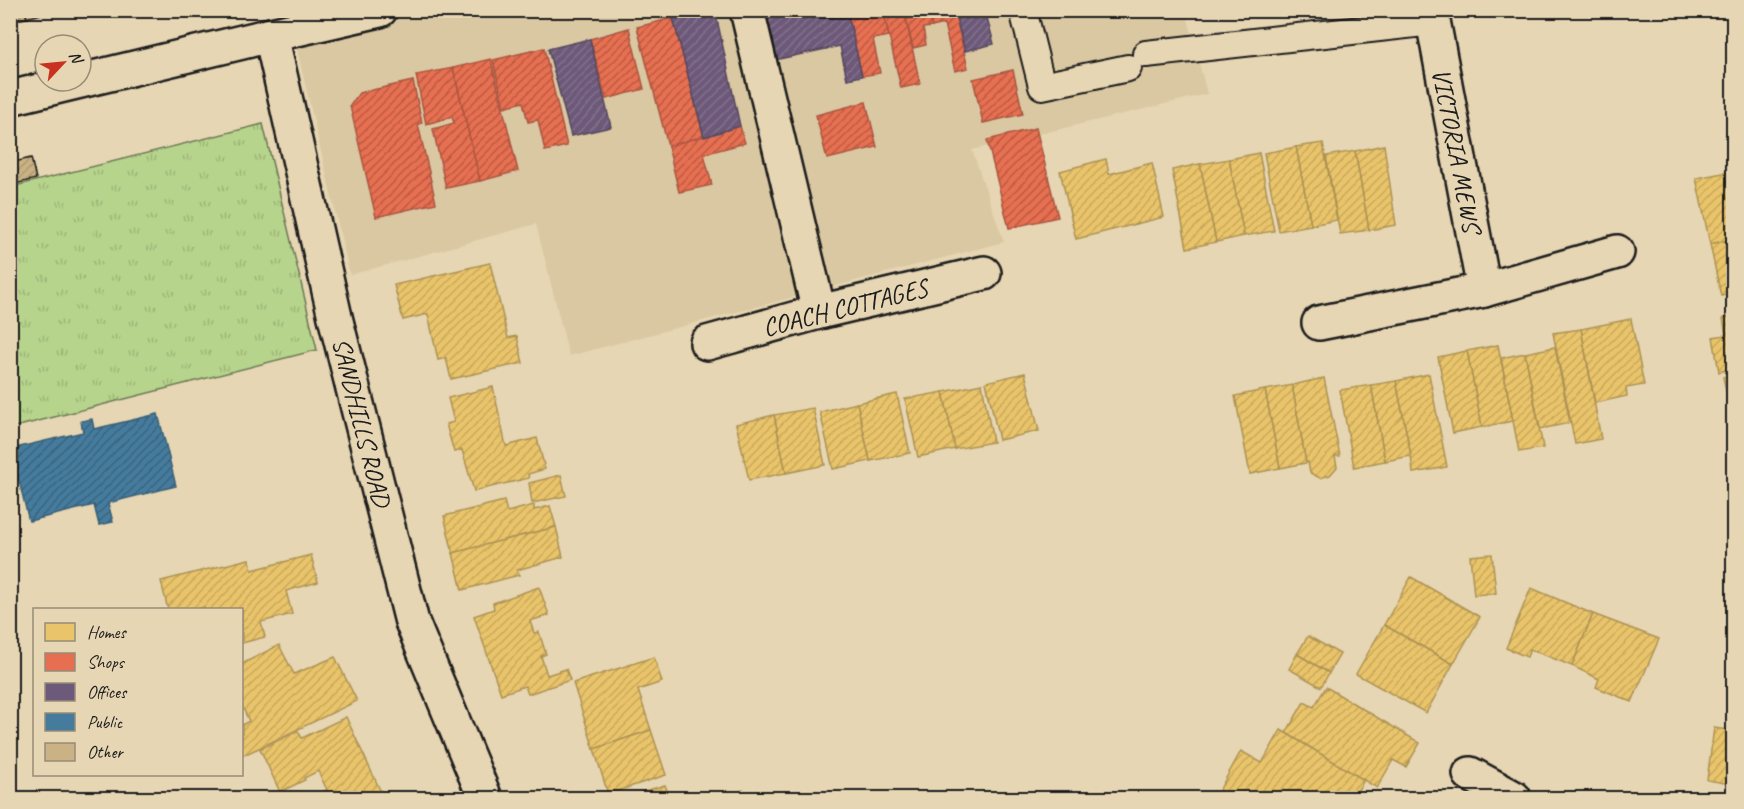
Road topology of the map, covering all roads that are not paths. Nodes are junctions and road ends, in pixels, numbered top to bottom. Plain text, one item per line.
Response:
1 (380, 10) edge
2 (747, 10) edge
3 (1023, 10) edge
4 (1432, 16) edge
5 (271, 35) junction
6 (10, 98) edge
7 (1617, 252) dead end
8 (984, 273) dead end
9 (1484, 290) junction
10 (819, 312) junction
11 (1319, 322) dead end
12 (707, 343) dead end
13 (1470, 774) dead end
14 (485, 798) edge
15 (1514, 798) edge

1 - 5 street
2 - 10 street
3 - 4 lane
4 - 9 street, VICTORIA MEWS
5 - 6 street
5 - 14 street, SANDHILLS ROAD
7 - 9 street
8 - 10 street, COACH COTTAGES
9 - 11 street
10 - 12 street, COACH COTTAGES
13 - 15 street

